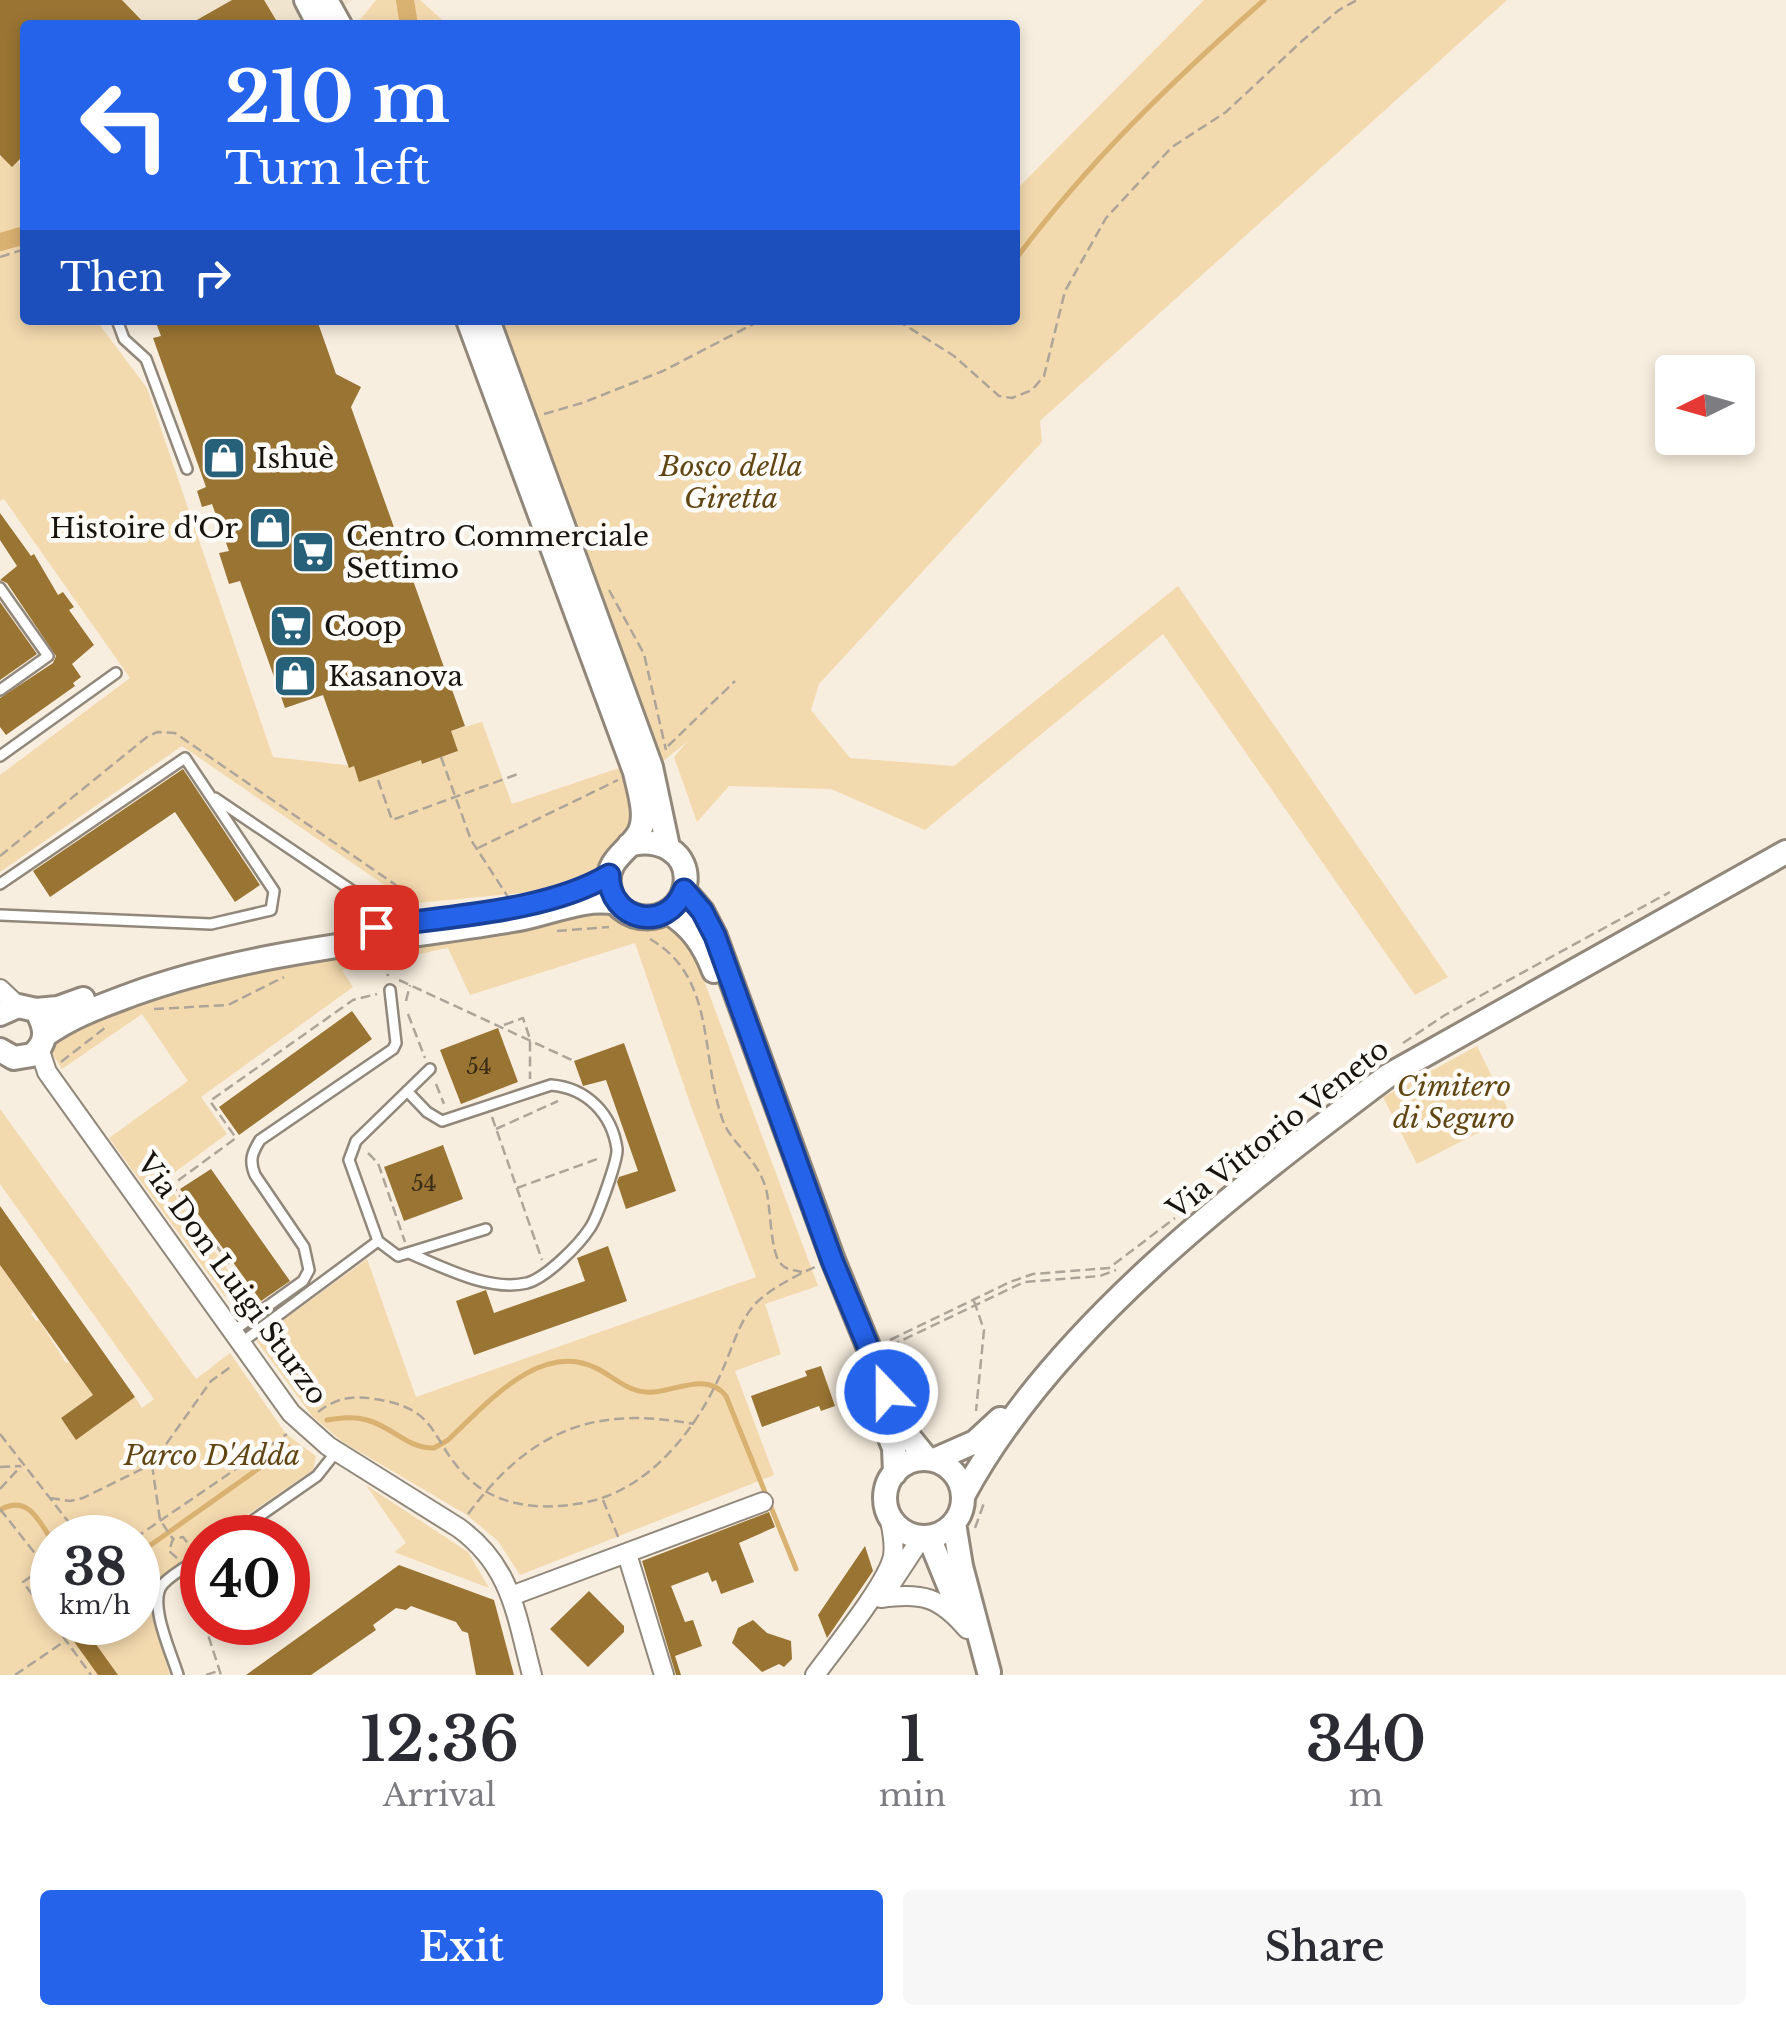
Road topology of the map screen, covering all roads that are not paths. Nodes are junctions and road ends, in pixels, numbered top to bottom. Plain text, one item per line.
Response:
1 (119, 325) edge
2 (470, 325) edge
3 (481, 325) edge
4 (490, 325) edge
5 (187, 469) dead end
6 (549, 480) junction
7 (0, 588) edge
8 (116, 673) dead end
9 (0, 690) edge
10 (0, 756) edge
11 (649, 768) junction
12 (208, 793) junction
13 (629, 846) junction
14 (668, 847) junction
15 (1786, 852) edge
16 (609, 875) junction
17 (0, 884) edge
18 (684, 890) junction
19 (363, 898) dead end
20 (668, 912) junction
21 (0, 915) edge
22 (616, 915) junction
23 (390, 990) road end
24 (10, 1004) edge
25 (18, 1049) edge
26 (430, 1069) road end
27 (407, 1091) junction
28 (486, 1229) dead end
29 (378, 1242) junction
30 (409, 1252) junction
31 (240, 1344) junction
32 (1046, 1376) junction
33 (336, 1452) junction
34 (931, 1460) junction
35 (895, 1472) junction
36 (963, 1496) junction
37 (763, 1502) dead end
38 (261, 1515) edge
39 (890, 1516) junction
40 (954, 1522) junction
41 (926, 1537) junction
42 (626, 1554) junction
43 (180, 1571) edge
44 (510, 1596) junction
45 (881, 1598) junction
46 (859, 1616) junction
47 (966, 1629) junction
48 (990, 1674) edge
49 (178, 1675) edge
50 (532, 1675) edge
51 (664, 1675) edge
52 (815, 1675) edge

1 - 5 lane
2 - 11 street
3 - 6 street
4 - 6 street
6 - 11 street
7 - 9 lane
8 - 10 lane
11 - 13 street
11 - 14 street
12 - 17 lane
12 - 19 lane
12 - 21 lane
13 - 14 street
13 - 16 street
14 - 18 street
15 - 32 street, Via Vittorio Veneto
16 - 22 street
16 - 24 street
18 - 20 street
18 - 34 street
20 - 22 street
20 - 35 street
22 - 25 street
23 - 31 lane
24 - 25 street
25 - 31 street, Via Don Luigi Sturzo
26 - 27 lane
27 - 29 lane
27 - 30 lane
28 - 30 lane
29 - 30 lane
29 - 31 lane
31 - 33 street, Via Don Luigi Sturzo
32 - 34 street
32 - 36 street
33 - 38 lane
33 - 44 street, Via Don Luigi Sturzo
34 - 35 street
34 - 36 street
35 - 39 street
36 - 40 street
37 - 42 street
39 - 41 street
39 - 46 street
40 - 41 street
40 - 48 street
41 - 45 street
41 - 47 street
42 - 44 street
42 - 51 street
43 - 49 lane
44 - 50 street, Via Don Luigi Sturzo
45 - 46 street
45 - 47 street
46 - 52 street
47 - 48 street

